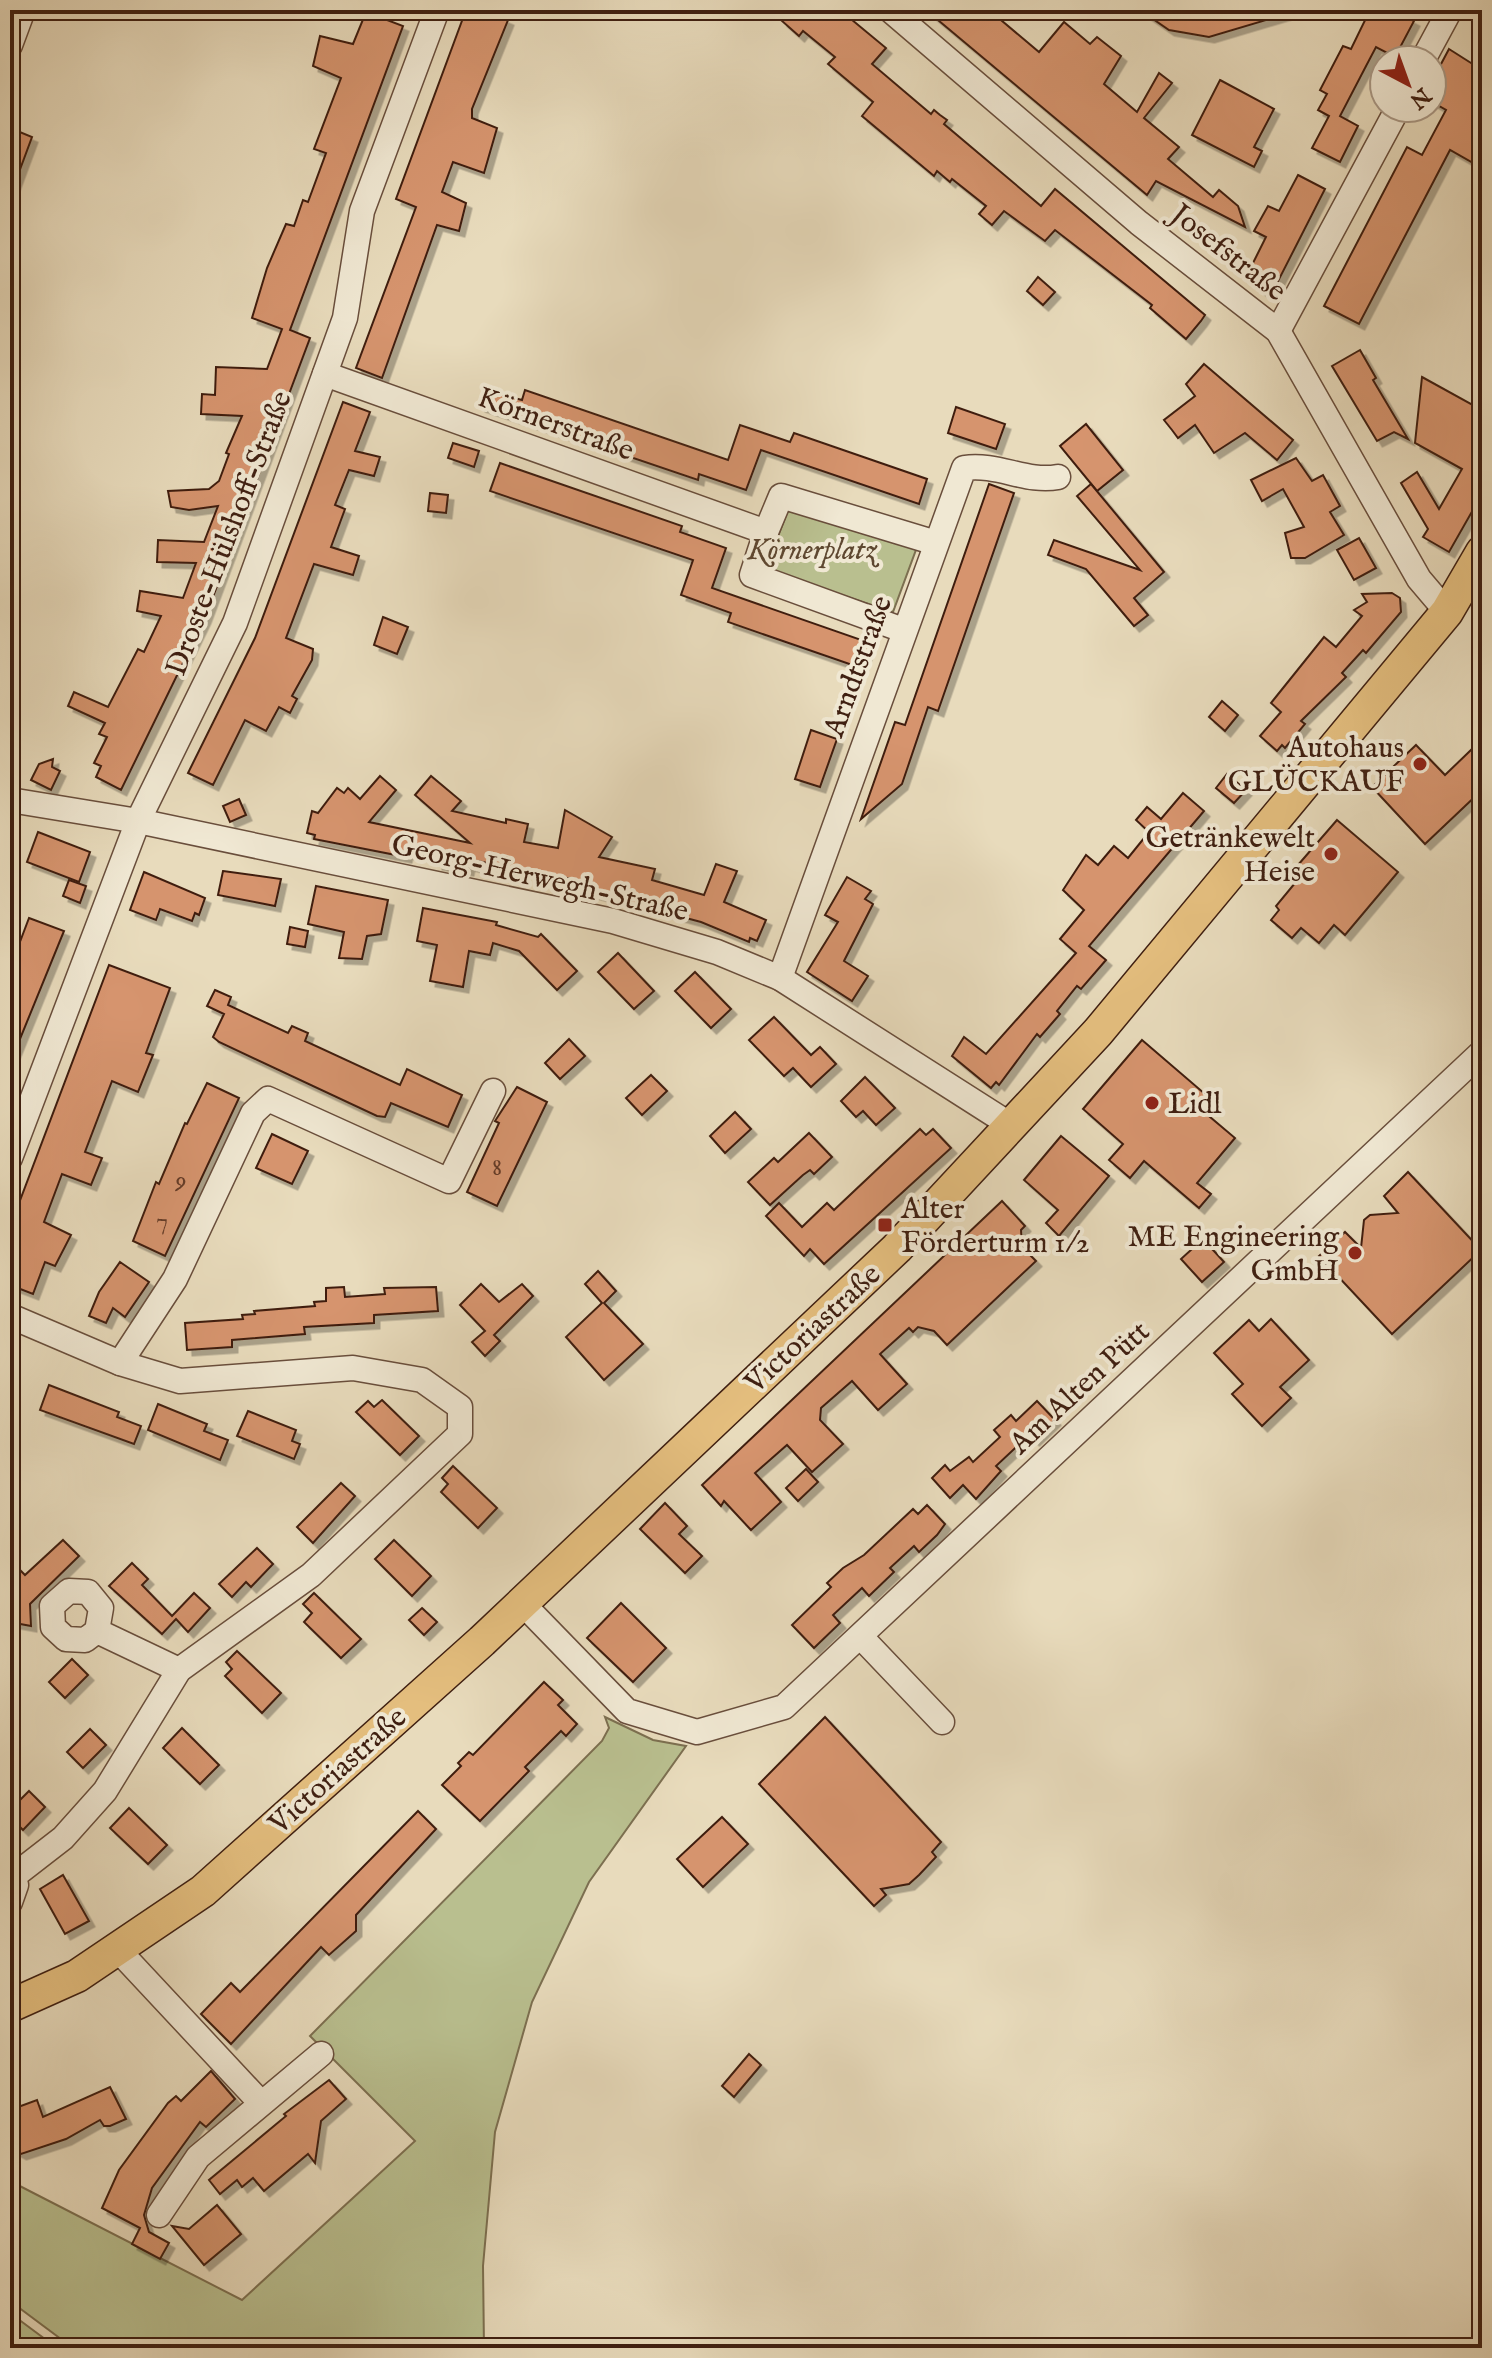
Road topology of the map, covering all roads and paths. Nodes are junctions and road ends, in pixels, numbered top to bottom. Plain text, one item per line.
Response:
1 (23, 10) edge
2 (437, 10) edge
3 (890, 10) edge
4 (1450, 10) edge
5 (1432, 44) edge
6 (10, 45) edge
7 (1389, 124) edge
8 (1278, 331) junction
9 (325, 374) junction
10 (1058, 477) dead end
11 (766, 532) junction
12 (936, 543) junction
13 (1482, 552) edge
14 (1447, 612) junction
15 (903, 630) junction
16 (10, 800) edge
17 (138, 821) junction
18 (780, 978) junction
19 (1482, 1052) edge
20 (493, 1091) dead end
21 (1012, 1126) junction
22 (10, 1158) edge
23 (10, 1316) edge
24 (120, 1363) junction
25 (522, 1603) junction
26 (97, 1631) dead end
27 (861, 1637) junction
28 (179, 1670) junction
29 (942, 1722) dead end
30 (12, 1872) edge
31 (10, 1902) edge
32 (119, 1951) junction
33 (10, 2006) edge
34 (321, 2054) dead end
35 (260, 2102) junction
36 (159, 2215) dead end

1 - 6 street
2 - 9 street, Droste-Hülshoff-Straße
3 - 8 street, Josefstraße
4 - 5 street
7 - 8 street
8 - 14 street, Josefstraße
9 - 11 street, Körnerstraße
9 - 17 street, Droste-Hülshoff-Straße
10 - 12 street, Arndtstraße
11 - 12 street
11 - 15 street
12 - 15 street, Arndtstraße
13 - 14 main road, Victoriastraße
14 - 21 main road, Victoriastraße
15 - 18 street, Arndtstraße
16 - 17 street, Georg-Herwegh-Straße
17 - 18 street, Georg-Herwegh-Straße
17 - 22 street, Droste-Hülshoff-Straße
18 - 21 street, Georg-Herwegh-Straße
19 - 27 street, Am Alten Pütt
20 - 24 street
21 - 25 main road, Victoriastraße
23 - 24 street
24 - 28 street
25 - 27 street, Am Alten Pütt
25 - 32 main road, Victoriastraße
26 - 28 street
27 - 29 street
28 - 30 street
30 - 31 street
32 - 33 main road, Victoriastraße
32 - 35 street
34 - 35 street
35 - 36 street

